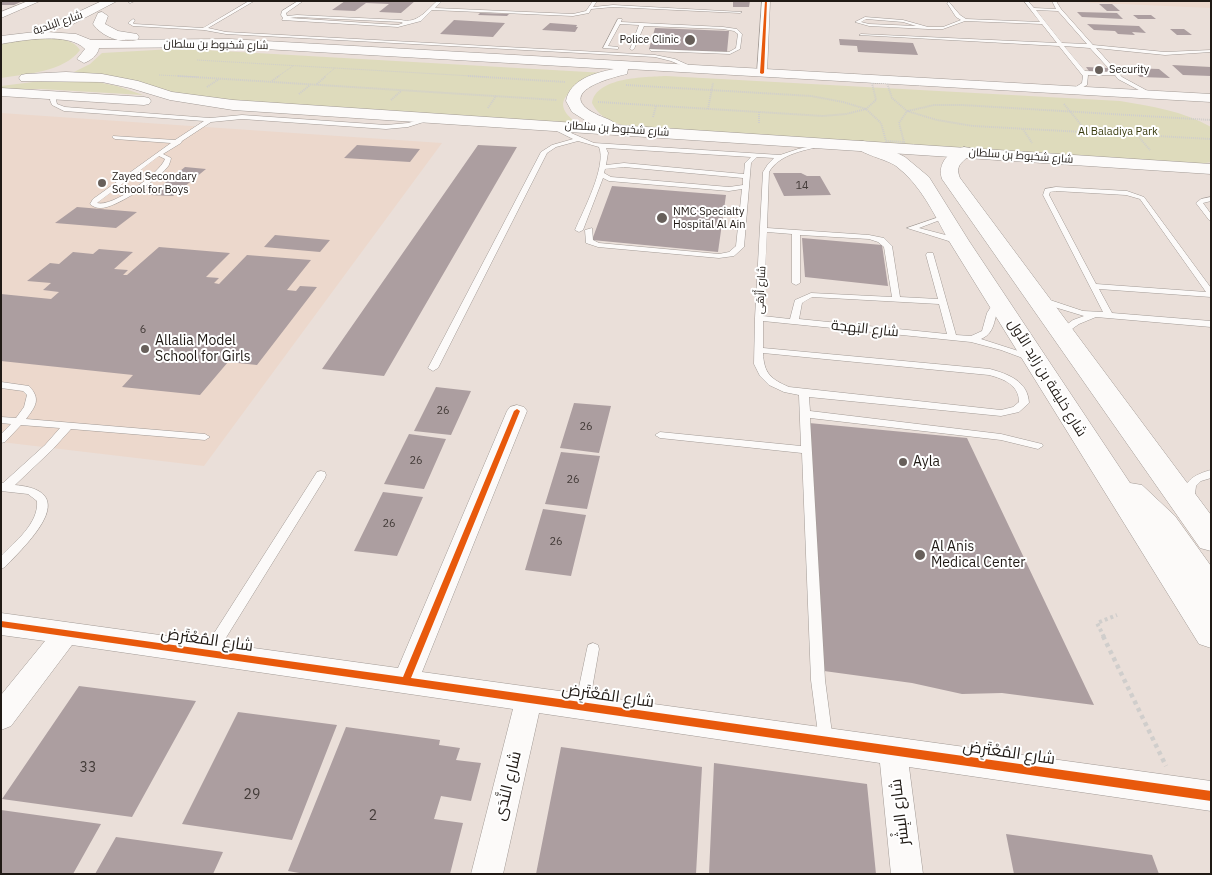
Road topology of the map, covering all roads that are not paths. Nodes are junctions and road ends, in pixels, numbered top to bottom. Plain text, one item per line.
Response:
1 (36, 1) edge
2 (112, 1) edge
3 (252, 1) edge
4 (301, 1) edge
5 (440, 1) edge
6 (766, 1) edge
7 (1026, 1) edge
8 (1054, 1) edge
9 (132, 2) edge
10 (949, 3) dead end
11 (593, 4) edge
12 (431, 9) junction
13 (1033, 10) junction
14 (1059, 10) junction
15 (88, 12) junction
16 (740, 12) dead end
17 (1, 15) edge
18 (102, 16) junction
19 (286, 18) junction
20 (133, 20) dead end
21 (389, 20) junction
22 (965, 20) junction
23 (408, 23) junction
24 (1044, 23) junction
25 (642, 24) junction
26 (383, 25) junction
27 (928, 28) junction
28 (204, 29) junction
29 (1, 34) edge
30 (861, 35) dead end
31 (1, 40) edge
32 (85, 42) junction
33 (229, 43) junction
34 (464, 45) junction
35 (1062, 45) junction
36 (1092, 46) junction
37 (605, 47) junction
38 (431, 49) junction
39 (632, 49) junction
40 (1211, 51) edge
41 (603, 53) junction
42 (656, 67) junction
43 (694, 69) junction
44 (762, 73) junction
45 (1084, 73) junction
46 (1117, 74) junction
47 (26, 78) junction
48 (1, 82) edge
49 (1074, 90) junction
50 (1, 92) edge
51 (1152, 95) junction
52 (1211, 98) edge
53 (54, 100) junction
54 (233, 105) junction
55 (1194, 111) dead end
56 (434, 118) junction
57 (210, 120) junction
58 (547, 125) junction
59 (623, 130) junction
60 (115, 137) dead end
61 (576, 140) junction
62 (179, 142) junction
63 (828, 143) junction
64 (602, 146) junction
65 (863, 146) junction
66 (964, 152) junction
67 (158, 154) junction
68 (756, 156) junction
69 (782, 158) junction
70 (1211, 162) edge
71 (1184, 167) junction
72 (1211, 169) edge
73 (602, 170) junction
74 (747, 176) junction
75 (746, 186) junction
76 (1211, 199) edge
77 (944, 216) junction
78 (1211, 219) edge
79 (579, 230) dead end
80 (589, 230) dead end
81 (764, 230) junction
82 (796, 232) junction
83 (959, 241) junction
84 (930, 255) dead end
85 (1021, 276) junction
86 (796, 283) dead end
87 (1094, 286) junction
88 (1211, 295) edge
89 (1037, 298) junction
90 (896, 299) junction
91 (999, 301) junction
92 (943, 302) junction
93 (1094, 314) junction
94 (1109, 316) junction
95 (759, 318) junction
96 (794, 322) junction
97 (1211, 324) edge
98 (1062, 332) junction
99 (952, 337) junction
100 (971, 339) junction
101 (759, 350) junction
102 (1037, 361) junction
103 (432, 368) dead end
104 (1, 385) edge
105 (804, 393) junction
106 (517, 411) dead end
107 (806, 414) junction
108 (1, 420) edge
109 (20, 422) junction
110 (67, 427) junction
111 (660, 435) dead end
112 (205, 437) dead end
113 (1, 440) edge
114 (1038, 446) dead end
115 (807, 450) junction
116 (1211, 474) edge
117 (321, 475) dead end
118 (1109, 476) junction
119 (3, 488) edge
120 (1204, 529) edge
121 (1, 564) edge
122 (1211, 593) edge
123 (1, 624) edge
124 (66, 633) junction
125 (1211, 633) edge
126 (593, 649) dead end
127 (208, 654) junction
128 (405, 682) junction
129 (529, 699) junction
130 (582, 706) junction
131 (1, 717) edge
132 (826, 741) junction
133 (892, 751) junction
134 (1211, 796) edge
135 (487, 874) edge
136 (907, 874) edge

1 - 17 street
2 - 15 main road, شارع البلدية
3 - 28 lane
4 - 19 lane
5 - 12 lane
6 - 44 street
7 - 13 lane
8 - 14 lane
9 - 18 main road, شارع البلدية
10 - 22 lane
11 - 12 lane
11 - 16 lane
12 - 23 lane
13 - 14 lane
13 - 24 lane
14 - 36 lane
15 - 29 main road
15 - 31 main road, شارع البلدية
18 - 32 main road, شارع البلدية
18 - 33 main road
19 - 21 lane
19 - 26 lane
20 - 28 lane
21 - 23 lane
21 - 26 lane
22 - 24 lane
22 - 27 lane
23 - 26 lane
24 - 35 lane
25 - 37 lane
25 - 39 lane
25 - 39 lane
27 - 27 lane
28 - 38 lane
30 - 35 lane
31 - 32 main road, شارع شخبوط بن سلطان
32 - 33 main road, شارع شخبوط بن سلطان
32 - 47 main road
33 - 38 main road, شارع شخبوط بن سلطان
34 - 38 lane
34 - 38 lane
34 - 41 lane
35 - 36 lane
35 - 45 lane
36 - 40 lane
36 - 46 lane
37 - 39 lane
37 - 41 lane
38 - 42 main road, شارع شخبوط بن سلطان
41 - 43 lane
42 - 43 main road, شارع شخبوط بن سلطان
42 - 59 main road
43 - 44 main road, شارع شخبوط بن سلطان
44 - 49 main road, شارع شخبوط بن سلطان
45 - 46 lane
45 - 49 lane
46 - 51 lane
47 - 48 main road
47 - 54 main road, شارع شخبوط بن سلطان
49 - 51 main road, شارع شخبوط بن سلطان
50 - 53 main road
51 - 52 main road, شارع شخبوط بن سلطان
51 - 55 main road
53 - 54 main road
53 - 57 lane
54 - 56 main road, شارع شخبوط بن سلطان
56 - 57 lane
56 - 58 main road, شارع شخبوط بن سلطان
57 - 62 lane
58 - 59 main road, شارع شخبوط بن سلطان
58 - 61 lane
59 - 63 main road, شارع شخبوط بن سلطان
60 - 62 lane
61 - 64 lane
61 - 103 lane
62 - 67 lane
63 - 65 main road, شارع شخبوط بن سلطان
63 - 69 lane, شارع أَزْهَى
64 - 68 lane
64 - 73 lane
65 - 66 main road, شارع شخبوط بن سلطان
65 - 77 main road, شارع خليفة بن زايد الأول
66 - 71 main road, شارع شخبوط بن سلطان
66 - 85 main road
67 - 67 lane
68 - 69 lane
68 - 74 lane
69 - 81 lane, شارع أَزْهَى
70 - 71 main road
71 - 72 main road, شارع شخبوط بن سلطان
73 - 74 lane
73 - 75 lane
73 - 79 lane
74 - 75 lane
75 - 80 lane
76 - 78 lane
77 - 83 main road, شارع خليفة بن زايد الأول
77 - 83 lane
77 - 85 main road
81 - 82 lane
81 - 95 lane, شارع أَزْهَى
82 - 86 lane
82 - 90 lane
83 - 91 main road, شارع خليفة بن زايد الأول
84 - 92 lane
85 - 89 main road
87 - 88 lane
87 - 88 lane
87 - 94 lane
89 - 93 lane
89 - 98 main road
90 - 92 lane
90 - 96 lane
91 - 100 lane
91 - 102 main road, شارع خليفة بن زايد الأول
92 - 99 lane
93 - 94 lane
93 - 98 lane
94 - 97 lane
95 - 96 lane, شارع البَهجة
95 - 101 lane, شارع أَزْهَى
96 - 99 lane, شارع البَهجة
98 - 120 main road
99 - 100 lane, شارع البَهجة
100 - 102 lane, شارع البَهجة
101 - 105 lane, شارع أَزْهَى
101 - 105 lane, شارع أَزْهَى
102 - 118 main road, شارع خليفة بن زايد الأول
104 - 109 lane
105 - 107 lane
106 - 128 street
107 - 114 lane
107 - 115 lane
108 - 109 lane
109 - 110 lane
109 - 113 lane
110 - 112 lane
110 - 119 lane
111 - 115 lane
115 - 132 lane
116 - 120 lane
117 - 127 lane
118 - 122 main road
118 - 125 main road, شارع خليفة بن زايد الأول
119 - 121 lane
123 - 124 street, شارع المُعْتَرِض
124 - 127 street, شارع المُعْتَرِض
124 - 131 street
126 - 130 lane
127 - 128 street, شارع المُعْتَرِض
128 - 129 street, شارع المُعْتَرِض
129 - 130 street, شارع المُعْتَرِض
129 - 135 street, شارع النَّدَى
130 - 132 street, شارع المُعْتَرِض
132 - 133 street, شارع المُعْتَرِض
133 - 134 street, شارع المُعْتَرِض
133 - 136 street, شارع البِشْر

